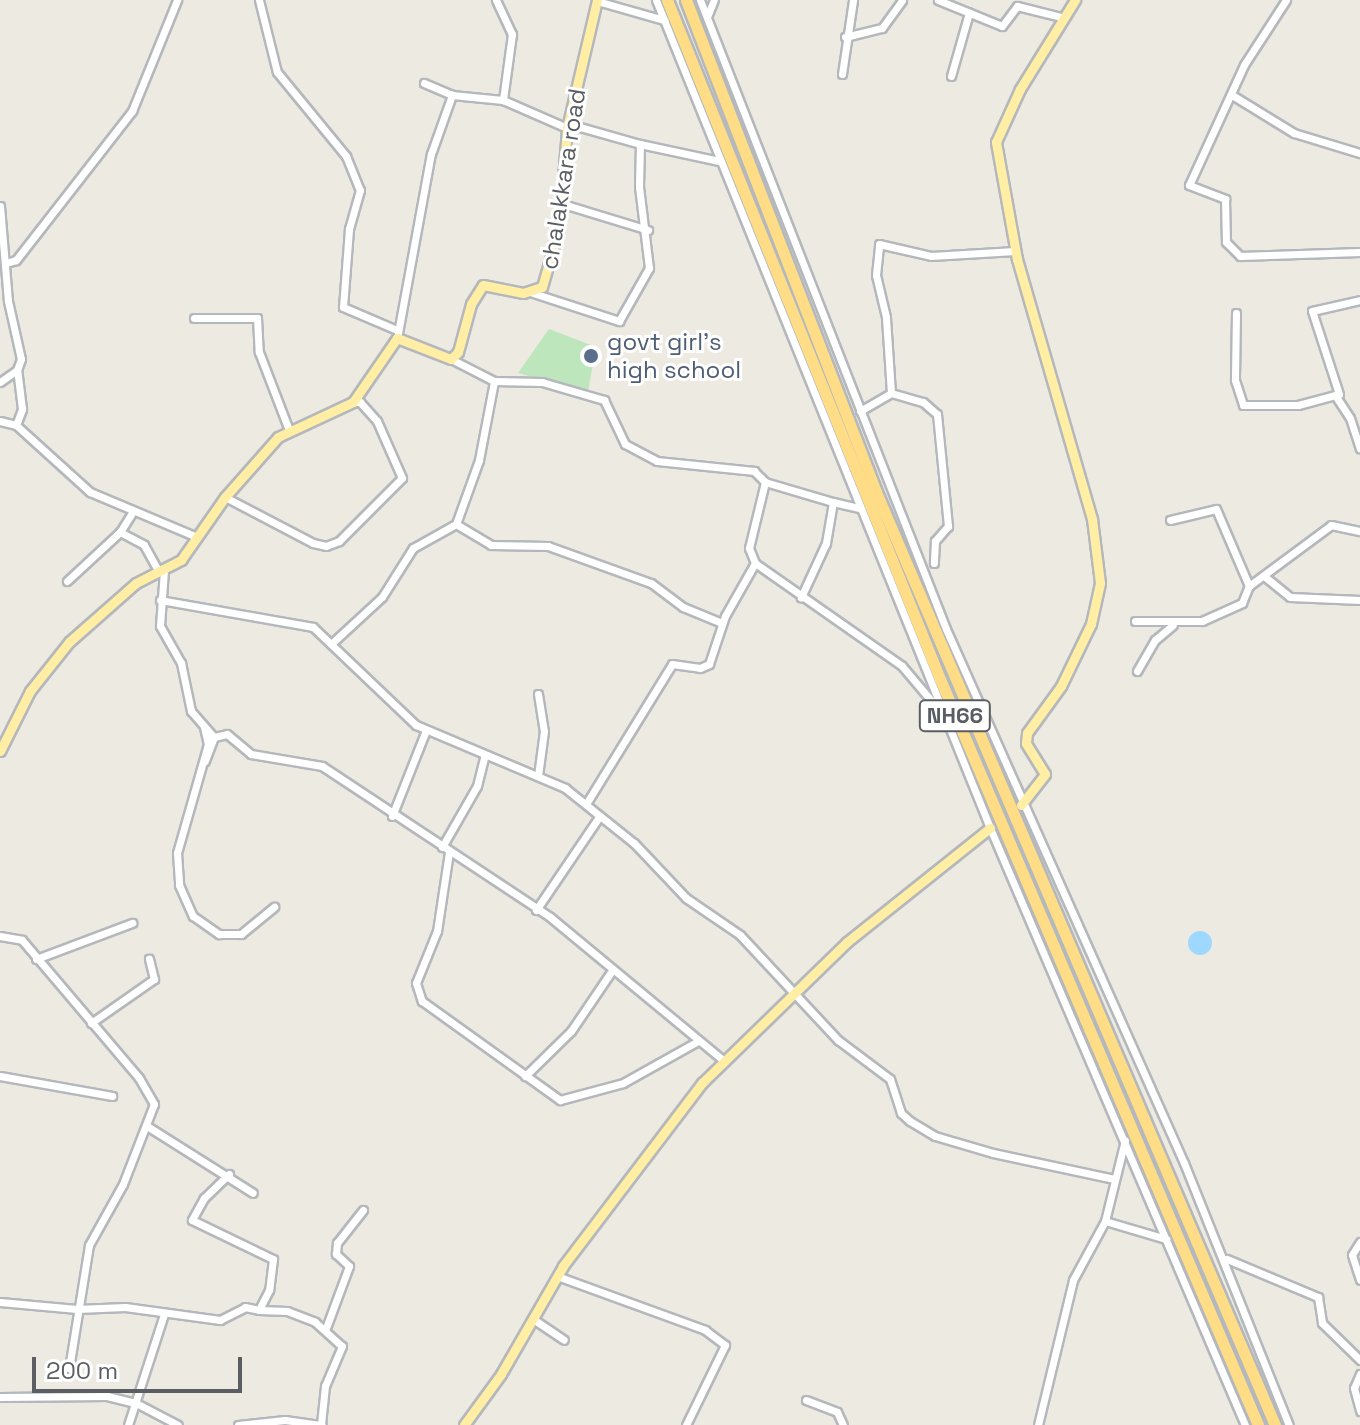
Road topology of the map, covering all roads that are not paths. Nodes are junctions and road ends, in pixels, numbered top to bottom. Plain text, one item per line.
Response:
1 (177, 0) edge
2 (259, 0) edge
3 (496, 0) edge
4 (656, 0) edge
5 (667, 0) edge
6 (686, 0) edge
7 (700, 0) edge
8 (714, 0) edge
9 (853, 0) edge
10 (902, 0) edge
11 (938, 0) edge
12 (1075, 0) edge
13 (1286, 0) edge
14 (597, 1) edge
15 (969, 13) junction
16 (707, 18) junction
17 (1065, 18) junction
18 (664, 20) junction
19 (845, 37) junction
20 (842, 74) dead end
21 (951, 76) dead end
22 (424, 83) dead end
23 (452, 95) junction
24 (1232, 95) junction
25 (503, 100) junction
26 (568, 126) junction
27 (640, 144) junction
28 (1360, 153) edge
29 (719, 161) junction
30 (563, 204) junction
31 (0, 206) edge
32 (648, 230) junction
33 (1015, 251) junction
34 (1360, 252) edge
35 (6, 263) junction
36 (530, 292) junction
37 (1360, 300) edge
38 (1236, 313) dead end
39 (194, 318) dead end
40 (399, 333) junction
41 (451, 359) junction
42 (17, 370) junction
43 (494, 381) junction
44 (0, 382) edge
45 (891, 393) junction
46 (1335, 395) junction
47 (353, 402) junction
48 (1243, 405) junction
49 (860, 411) junction
50 (1240, 416) dead end
51 (0, 421) edge
52 (16, 425) junction
53 (289, 430) junction
54 (1360, 448) edge
55 (765, 482) junction
56 (225, 497) junction
57 (833, 502) junction
58 (859, 508) junction
59 (133, 511) junction
60 (1170, 520) dead end
61 (456, 524) junction
62 (1360, 531) edge
63 (120, 532) junction
64 (197, 537) junction
65 (755, 563) junction
66 (934, 563) dead end
67 (161, 571) junction
68 (1264, 576) junction
69 (67, 581) dead end
70 (1249, 586) junction
71 (801, 597) junction
72 (160, 600) junction
73 (1360, 600) edge
74 (1135, 621) dead end
75 (722, 623) junction
76 (1173, 625) junction
77 (331, 644) junction
78 (1137, 671) dead end
79 (538, 694) dead end
80 (943, 715) junction
81 (204, 727) junction
82 (426, 730) junction
83 (214, 737) junction
84 (0, 751) edge
85 (485, 755) junction
86 (203, 766) junction
87 (538, 776) junction
88 (586, 804) junction
89 (1021, 805) junction
90 (392, 816) junction
91 (599, 817) junction
92 (990, 828) junction
93 (442, 847) junction
94 (449, 852) junction
95 (274, 907) dead end
96 (536, 910) junction
97 (132, 923) dead end
98 (0, 936) edge
99 (36, 959) junction
100 (149, 959) dead end
101 (611, 972) junction
102 (796, 996) junction
103 (91, 1023) junction
104 (698, 1041) junction
105 (725, 1062) junction
106 (0, 1076) edge
107 (525, 1076) junction
108 (112, 1096) dead end
109 (147, 1126) junction
110 (1126, 1138) junction
111 (229, 1174) junction
112 (1114, 1179) junction
113 (253, 1193) dead end
114 (363, 1210) dead end
115 (1105, 1221) junction
116 (1166, 1239) junction
117 (1360, 1242) edge
118 (1227, 1259) dead end
119 (557, 1276) junction
120 (1360, 1280) edge
121 (0, 1302) edge
122 (77, 1309) junction
123 (259, 1310) junction
124 (164, 1314) junction
125 (533, 1319) junction
126 (326, 1328) junction
127 (564, 1340) dead end
128 (1360, 1360) edge
129 (69, 1368) dead end
130 (1360, 1374) edge
131 (0, 1397) edge
132 (806, 1400) dead end
133 (136, 1403) junction
134 (1360, 1411) edge
135 (128, 1425) edge
136 (178, 1425) edge
137 (238, 1425) edge
138 (321, 1425) edge
139 (464, 1425) edge
140 (686, 1425) edge
141 (843, 1425) edge
142 (1038, 1425) edge
143 (1245, 1425) edge
144 (1258, 1425) edge
145 (1275, 1425) edge
146 (1289, 1425) edge

1 - 35 street
2 - 40 street
3 - 25 street
4 - 18 street
5 - 144 highway, NH66
6 - 145 highway, NH66
7 - 16 street
8 - 16 street
9 - 19 street
10 - 19 street
11 - 15 street
12 - 17 main road
13 - 24 street
14 - 18 street
14 - 26 main road, chalakkara road
15 - 17 street
15 - 21 street
16 - 49 street
17 - 33 main road
18 - 29 street
19 - 20 street
22 - 23 street
23 - 25 street
23 - 40 street
24 - 28 street
24 - 34 street
25 - 26 street
26 - 27 street
26 - 30 main road, chalakkara road
27 - 29 street
27 - 32 street
29 - 58 street
30 - 32 street
30 - 36 main road, chalakkara road
31 - 35 street
32 - 36 street
33 - 45 street
33 - 89 main road
35 - 42 street
36 - 41 main road, chalakkara road
37 - 46 street
38 - 48 street
39 - 53 street
40 - 41 main road
40 - 47 main road
41 - 43 street
42 - 44 street
42 - 52 street
43 - 55 street
43 - 61 street
45 - 49 street
45 - 66 street
46 - 48 street
46 - 54 street
47 - 53 main road
47 - 56 street
48 - 50 street
49 - 89 street
51 - 52 street
52 - 59 street
53 - 56 main road
55 - 57 street
55 - 65 street
56 - 64 main road
57 - 58 street
57 - 71 street
58 - 80 street
59 - 63 street
59 - 64 street
60 - 70 street
61 - 75 street
61 - 77 street
62 - 68 street
63 - 67 street
63 - 69 street
64 - 67 main road
65 - 71 street
65 - 75 street
67 - 72 street
67 - 84 main road
68 - 70 street
68 - 73 street
70 - 76 street
71 - 80 street
72 - 77 street
72 - 81 street
74 - 76 street
75 - 88 street
76 - 78 street
77 - 82 street
79 - 87 street
80 - 92 street
81 - 83 street
81 - 86 street
82 - 85 street
82 - 90 street
83 - 86 street
83 - 90 street
85 - 87 street
85 - 93 street
86 - 95 street
87 - 88 street
88 - 91 street
89 - 146 street
90 - 93 street
91 - 96 street
91 - 102 street
92 - 102 main road
92 - 110 street
93 - 94 street
94 - 96 street
94 - 107 street
96 - 101 street
97 - 99 street
98 - 99 street
99 - 103 street
100 - 103 street
101 - 104 street
101 - 107 street
102 - 105 main road
102 - 112 street
103 - 109 street
104 - 105 street
104 - 107 street
105 - 119 main road
106 - 108 street
109 - 111 street
109 - 122 street
110 - 112 street
110 - 116 street
111 - 113 street
111 - 123 street
112 - 115 street
114 - 126 street
115 - 116 street
115 - 142 street
116 - 143 street
117 - 120 street
118 - 128 street
119 - 125 main road
119 - 140 street
121 - 122 street
122 - 124 street
122 - 129 street
123 - 124 street
123 - 126 street
124 - 133 street
125 - 127 street
125 - 139 main road
126 - 138 street
130 - 134 street
131 - 133 street
132 - 141 street
133 - 135 street
133 - 136 street
137 - 138 street

